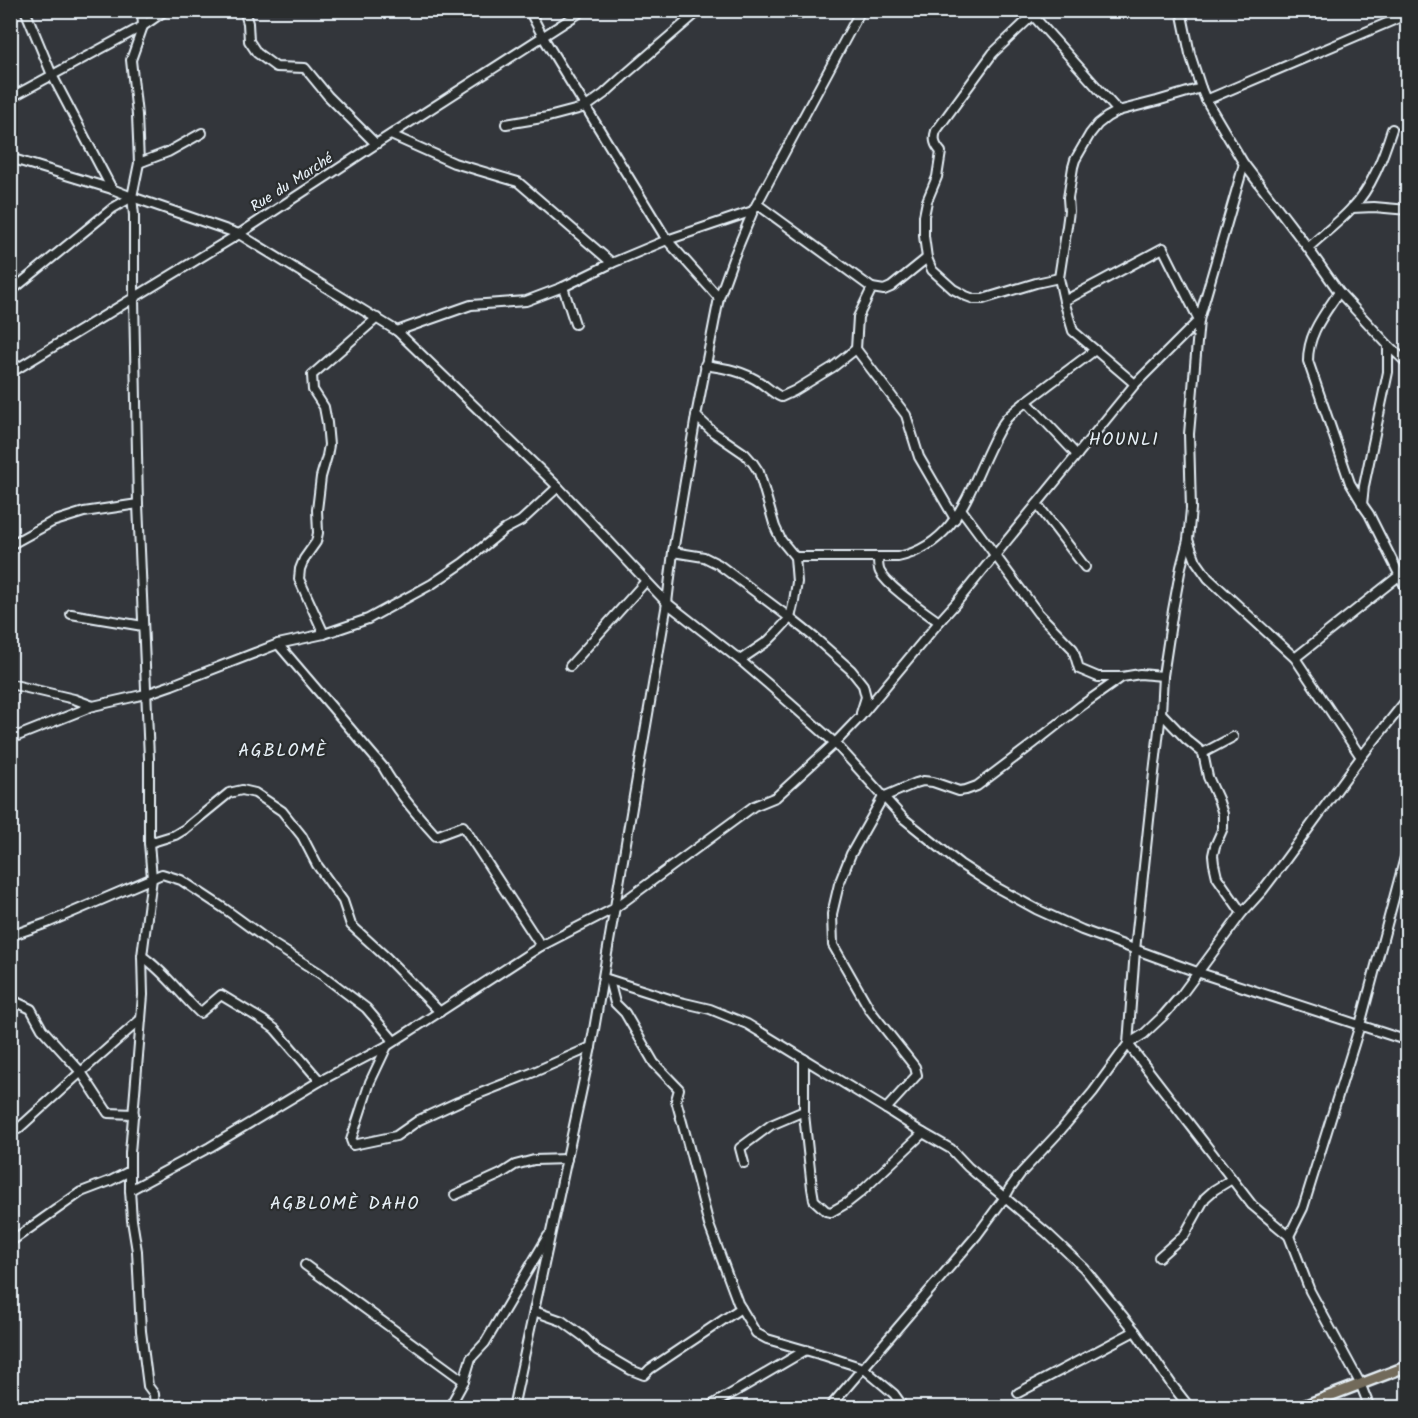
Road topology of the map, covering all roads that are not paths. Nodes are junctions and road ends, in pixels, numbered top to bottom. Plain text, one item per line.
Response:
1 (25, 10) edge
2 (142, 10) edge
3 (166, 10) edge
4 (244, 10) edge
5 (529, 10) edge
6 (584, 10) edge
7 (699, 10) edge
8 (861, 10) edge
9 (1181, 10) edge
10 (1030, 13) edge
11 (1407, 14) edge
12 (143, 26) junction
13 (543, 37) junction
14 (51, 75) junction
15 (1201, 88) junction
16 (10, 98) edge
17 (1206, 100) junction
18 (586, 107) junction
19 (1118, 111) junction
20 (506, 124) dead end
21 (1392, 129) dead end
22 (202, 133) dead end
23 (391, 135) junction
24 (376, 144) junction
25 (10, 158) edge
26 (139, 163) junction
27 (1244, 164) junction
28 (112, 189) junction
29 (132, 197) junction
30 (755, 208) junction
31 (1352, 208) junction
32 (1407, 210) edge
33 (238, 234) junction
34 (667, 240) junction
35 (1308, 248) junction
36 (927, 258) junction
37 (612, 263) junction
38 (1059, 278) junction
39 (563, 287) junction
40 (872, 288) junction
41 (10, 292) edge
42 (1339, 292) junction
43 (134, 298) junction
44 (719, 298) junction
45 (1064, 302) junction
46 (377, 318) junction
47 (1199, 320) junction
48 (575, 324) dead end
49 (397, 331) junction
50 (1388, 345) junction
51 (856, 349) junction
52 (1095, 350) junction
53 (1407, 364) edge
54 (705, 365) junction
55 (10, 373) edge
56 (1135, 384) junction
57 (1026, 402) junction
58 (696, 416) junction
59 (1077, 455) junction
60 (558, 487) junction
61 (138, 504) junction
62 (1037, 504) junction
63 (1362, 504) junction
64 (961, 509) junction
65 (955, 519) junction
66 (1188, 540) junction
67 (10, 545) edge
68 (674, 552) junction
69 (995, 555) junction
70 (795, 557) junction
71 (878, 558) junction
72 (1084, 567) dead end
73 (1400, 575) junction
74 (646, 581) junction
75 (1407, 592) edge
76 (667, 603) junction
77 (71, 614) dead end
78 (790, 618) junction
79 (939, 622) junction
80 (143, 626) junction
81 (324, 634) junction
82 (278, 644) junction
83 (1295, 658) junction
84 (741, 660) junction
85 (570, 666) dead end
86 (1163, 676) junction
87 (1122, 677) junction
88 (10, 684) edge
89 (146, 694) junction
90 (1407, 698) edge
91 (93, 706) junction
92 (1161, 712) junction
93 (860, 717) junction
94 (1233, 737) dead end
95 (10, 739) edge
96 (835, 743) junction
97 (1203, 753) junction
98 (1361, 757) junction
99 (883, 797) junction
100 (149, 843) junction
101 (1407, 846) edge
102 (152, 878) junction
103 (615, 908) junction
104 (1242, 913) junction
105 (10, 936) edge
106 (541, 946) junction
107 (1136, 950) junction
108 (142, 956) junction
109 (1197, 972) junction
110 (606, 979) junction
111 (10, 999) edge
112 (440, 1012) junction
113 (141, 1019) junction
114 (1360, 1025) junction
115 (1407, 1041) edge
116 (391, 1043) junction
117 (1128, 1044) junction
118 (591, 1047) junction
119 (804, 1059) junction
120 (81, 1072) junction
121 (320, 1081) junction
122 (886, 1109) junction
123 (804, 1111) junction
124 (134, 1114) junction
125 (18, 1129) dead end
126 (923, 1133) junction
127 (567, 1160) junction
128 (744, 1163) dead end
129 (130, 1171) junction
130 (1232, 1179) junction
131 (130, 1190) junction
132 (455, 1195) dead end
133 (1005, 1197) junction
134 (553, 1229) junction
135 (1290, 1236) junction
136 (10, 1242) edge
137 (1159, 1257) dead end
138 (305, 1265) dead end
139 (741, 1308) junction
140 (534, 1311) junction
141 (1135, 1331) junction
142 (806, 1350) junction
143 (1407, 1366) edge
144 (863, 1368) junction
145 (464, 1381) junction
146 (1360, 1383) junction
147 (1018, 1393) dead end
148 (155, 1407) edge
149 (449, 1407) edge
150 (513, 1407) edge
151 (707, 1407) edge
152 (829, 1407) edge
153 (904, 1407) edge
154 (1190, 1407) edge
155 (1298, 1407) edge
156 (1371, 1407) edge

1 - 14 street
2 - 12 street
3 - 12 street
4 - 24 street
5 - 13 street
6 - 13 street, Rue du Marché
7 - 18 street
8 - 30 street
9 - 15 street
10 - 19 street
10 - 36 street
11 - 17 street
12 - 14 street
12 - 26 street
13 - 18 street
13 - 23 street, Rue du Marché
14 - 16 street
14 - 28 street
15 - 17 street
15 - 19 street
17 - 27 street
18 - 20 street
18 - 34 street
19 - 38 street
21 - 31 street
22 - 26 street
23 - 24 street, Rue du Marché
23 - 37 street
24 - 33 street, Rue du Marché
25 - 28 street
26 - 29 street
27 - 35 street
27 - 47 street
28 - 29 street
29 - 33 street
29 - 41 street
29 - 43 street
30 - 34 street
30 - 40 street
30 - 44 street
31 - 32 street
31 - 35 street
33 - 43 street, Rue du Marché
33 - 46 street
34 - 37 street
34 - 44 street
35 - 42 street
36 - 38 street
36 - 40 street
37 - 39 street
38 - 45 street
39 - 48 street
39 - 49 street
40 - 51 street
42 - 50 street
42 - 63 street
43 - 55 street, Rue du Marché
43 - 61 street
44 - 54 street
45 - 47 street
45 - 52 street
46 - 49 street
46 - 81 street
47 - 56 street
47 - 66 street
49 - 60 street
50 - 53 street
50 - 63 street
51 - 54 street
51 - 65 street
52 - 56 street
52 - 57 street
54 - 58 street
56 - 59 street
57 - 59 street
57 - 64 street
58 - 68 street
58 - 70 street
59 - 62 street
60 - 74 street
60 - 81 street
61 - 67 street
61 - 80 street
62 - 69 street
62 - 72 street
63 - 73 street
64 - 65 street
64 - 69 street
65 - 71 street
66 - 83 street
66 - 86 street
68 - 76 street
68 - 78 street
69 - 79 street
69 - 87 street
70 - 71 street
70 - 78 street
71 - 79 street
73 - 75 street
73 - 83 street
74 - 76 street
74 - 85 street
76 - 84 street
76 - 103 street
77 - 80 street
78 - 84 street
78 - 93 street
79 - 93 street
80 - 89 street
81 - 82 street
82 - 89 street
82 - 106 street
83 - 98 street
84 - 96 street
86 - 87 street
86 - 92 street
87 - 99 street
88 - 91 street
89 - 91 street
89 - 100 street
90 - 98 street
91 - 95 street
92 - 97 street
92 - 107 street
93 - 96 street
94 - 97 street
96 - 99 street
96 - 103 street
97 - 104 street
98 - 104 street
99 - 107 street
99 - 122 street
100 - 102 street
100 - 112 street
101 - 114 street
102 - 105 street
102 - 108 street
102 - 116 street
103 - 106 street
103 - 110 street
104 - 109 street
106 - 112 street
107 - 109 street
107 - 117 street
108 - 113 street
108 - 121 street
109 - 114 street
109 - 117 street
110 - 118 street
110 - 119 street
110 - 139 street
111 - 120 street
112 - 116 street
113 - 120 street
113 - 124 street
114 - 115 street
114 - 135 street
116 - 118 street
116 - 121 street
117 - 130 street
117 - 133 street
118 - 127 street
119 - 122 street
119 - 123 street
120 - 124 street
120 - 125 street
121 - 131 street
122 - 126 street
123 - 126 street
123 - 128 street
124 - 129 street
126 - 133 street
127 - 132 street
127 - 134 street
129 - 131 street
129 - 136 street
130 - 135 street
130 - 137 street
131 - 148 street
133 - 141 street
133 - 144 street
134 - 140 street
134 - 145 street
135 - 146 street
138 - 145 street
139 - 140 street
139 - 142 street
140 - 150 street
141 - 147 street
141 - 154 street
142 - 144 street
142 - 151 street
143 - 146 main road
144 - 152 street
144 - 153 street
145 - 149 street
146 - 155 main road
146 - 156 street

